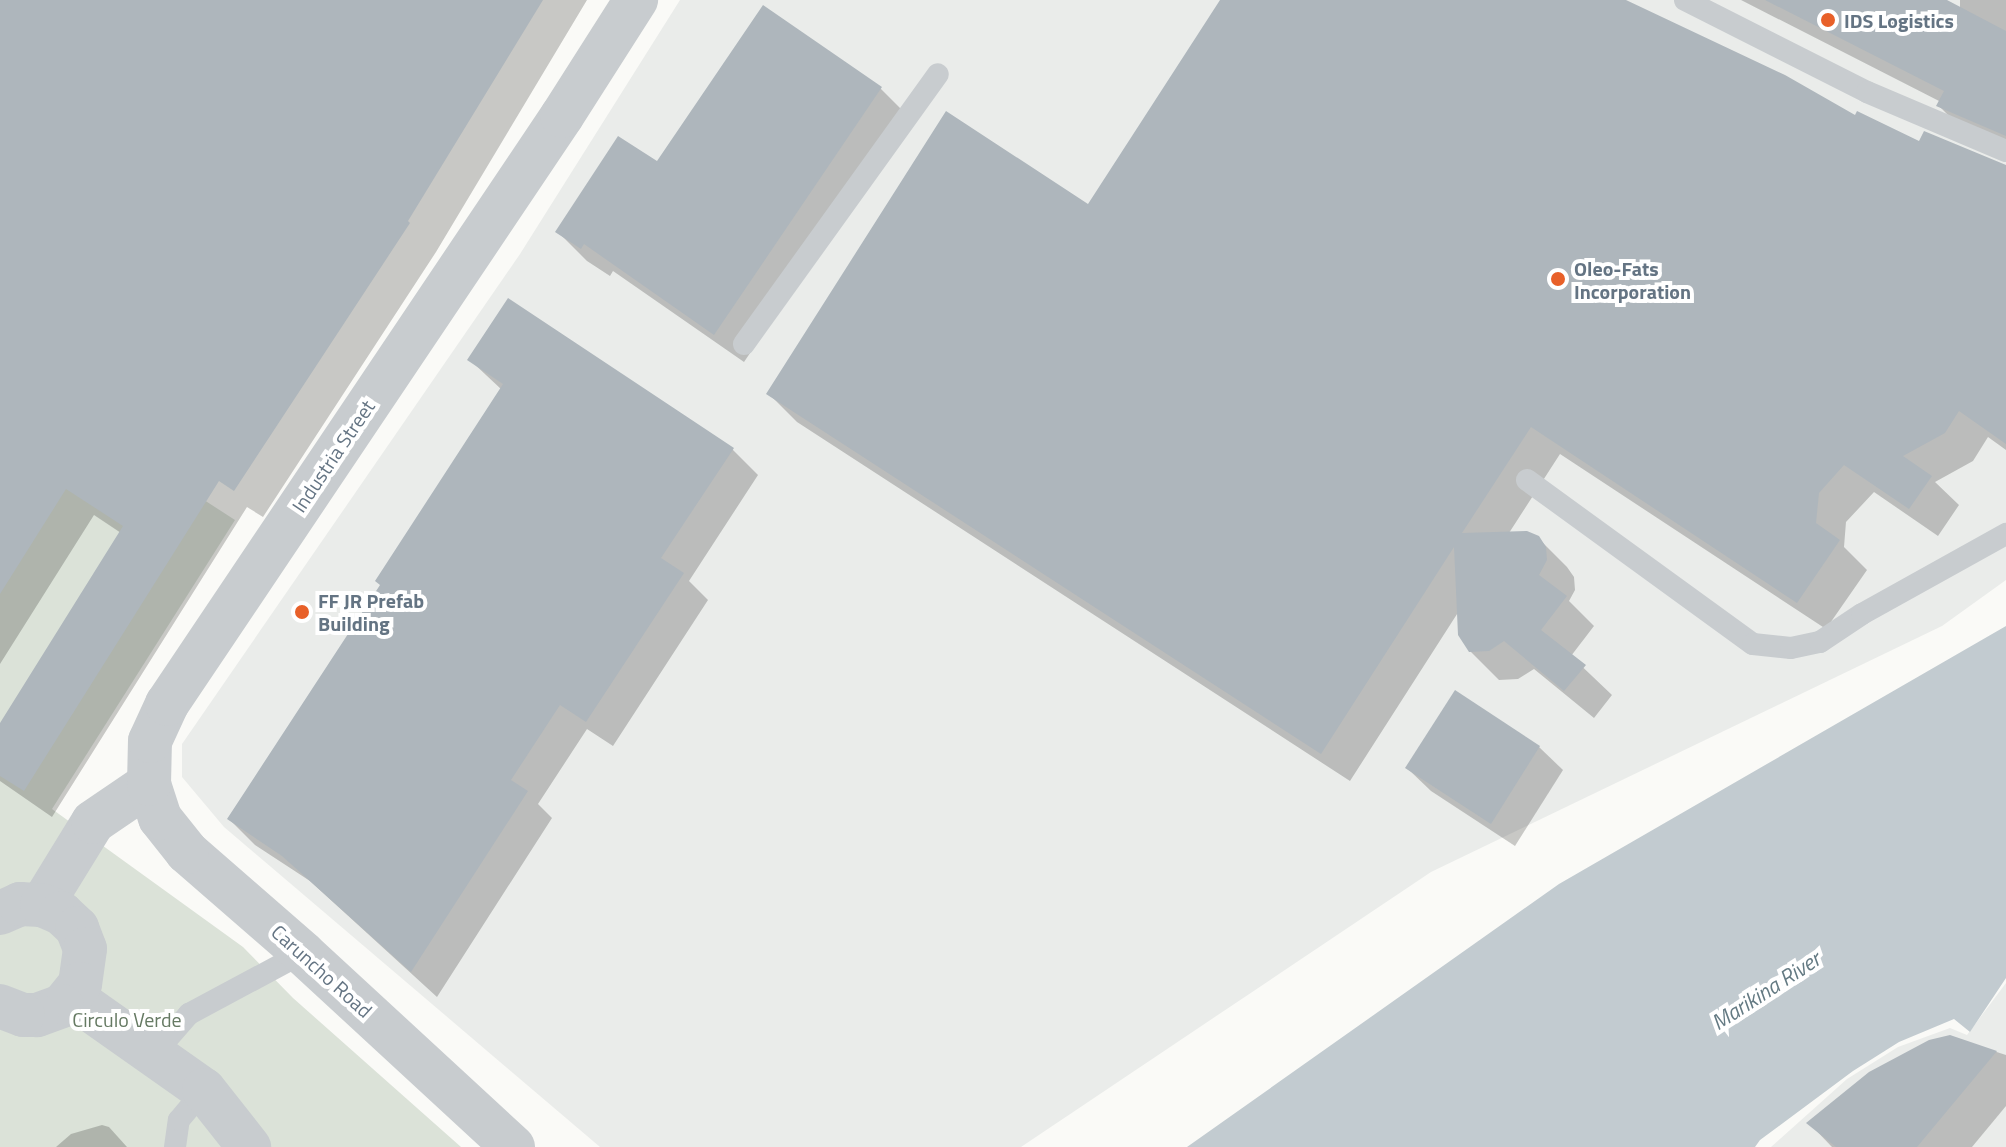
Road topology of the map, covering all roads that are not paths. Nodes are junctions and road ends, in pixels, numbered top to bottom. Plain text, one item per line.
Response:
1 (636, 0) edge
2 (1685, 0) edge
3 (938, 74) dead end
4 (2006, 151) edge
5 (744, 344) dead end
6 (1527, 480) dead end
7 (2006, 534) edge
8 (149, 784) junction
9 (21, 909) edge
10 (303, 953) junction
11 (72, 997) junction
12 (0, 1006) edge
13 (155, 1053) junction
14 (204, 1090) junction
15 (175, 1147) edge
16 (249, 1147) edge
17 (513, 1147) edge

1 - 8 street, Industria Street
2 - 4 lane
3 - 5 lane
6 - 7 lane
8 - 9 street
8 - 10 street, Caruncho Road
9 - 11 street
10 - 13 lane
10 - 17 street, Caruncho Road
11 - 12 street
11 - 13 street
13 - 14 street
14 - 15 lane
14 - 16 street

